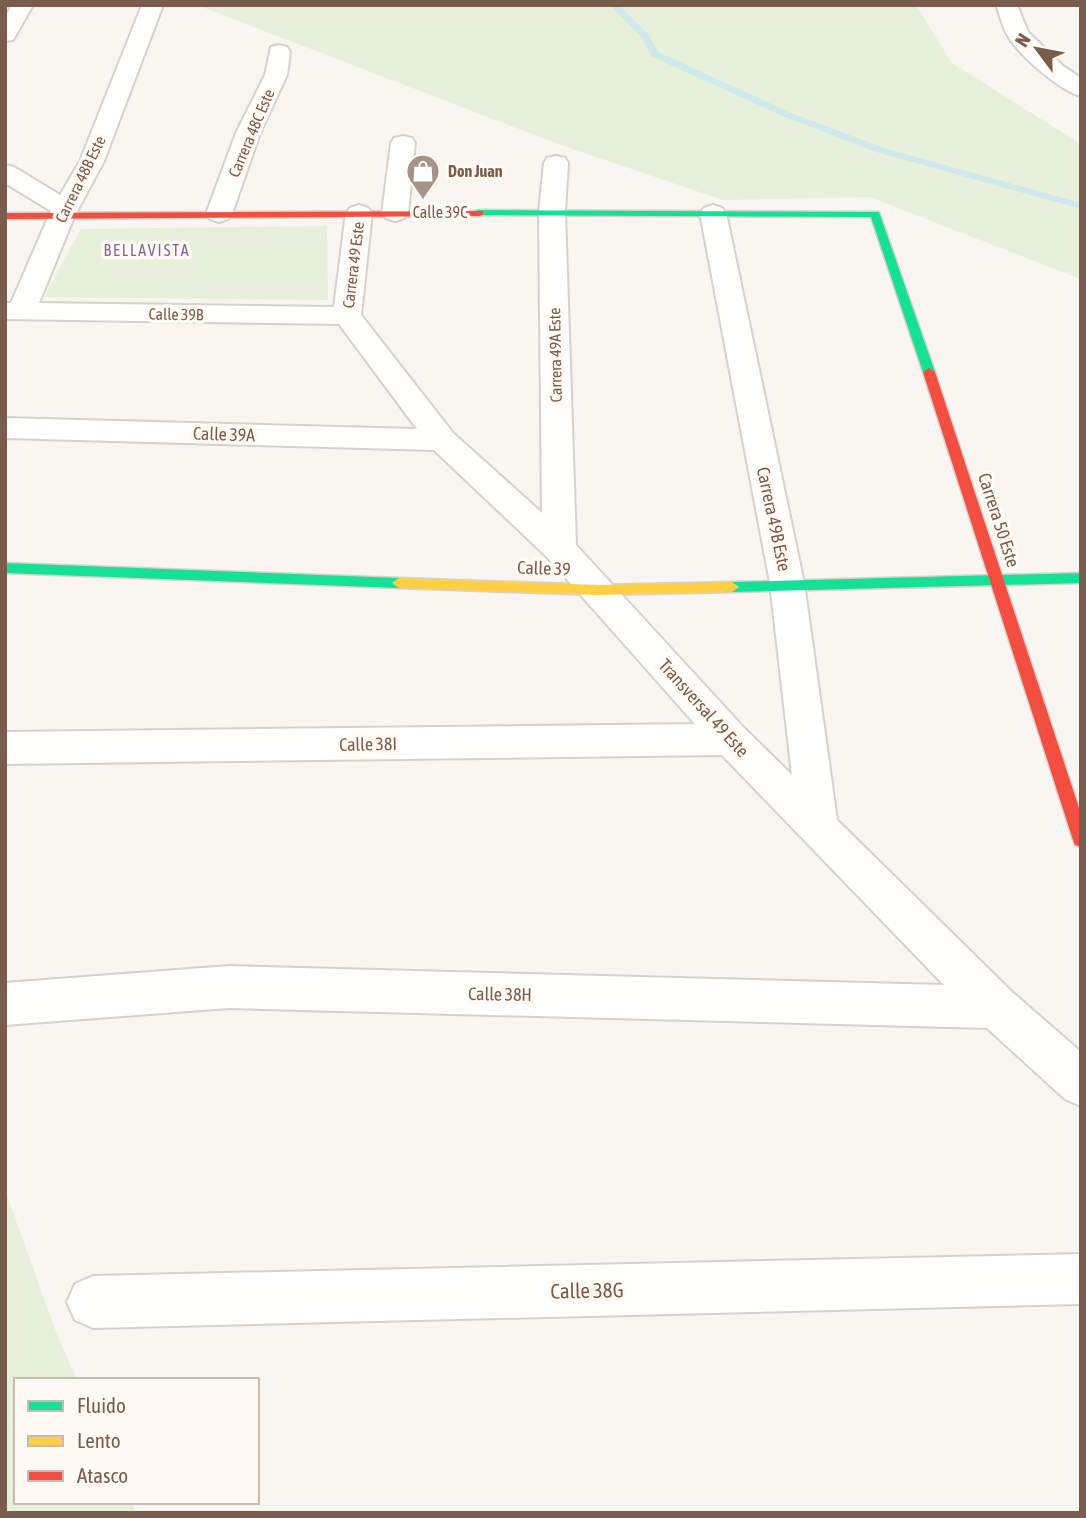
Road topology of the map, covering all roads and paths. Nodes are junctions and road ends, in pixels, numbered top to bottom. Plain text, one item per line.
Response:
1 (23, 5) edge
2 (153, 5) edge
3 (1006, 5) edge
4 (5, 35) edge
5 (279, 52) dead end
6 (1081, 89) edge
7 (404, 143) dead end
8 (556, 163) dead end
9 (5, 172) edge
10 (552, 212) junction
11 (63, 213) junction
12 (359, 213) junction
13 (395, 213) junction
14 (713, 213) junction
15 (219, 214) junction
16 (875, 214) joint
17 (5, 216) edge
18 (13, 312) edge
19 (346, 316) junction
20 (5, 428) edge
21 (442, 440) junction
22 (559, 548) junction
23 (5, 568) edge
24 (1081, 578) edge
25 (998, 580) junction
26 (787, 583) junction
27 (598, 590) junction
28 (731, 739) junction
29 (5, 748) edge
30 (818, 826) junction
31 (1081, 840) edge
32 (5, 1004) edge
33 (996, 1007) junction
34 (1081, 1083) edge
35 (1081, 1279) edge
36 (93, 1302) dead end

1 - 4 street
2 - 11 street, Carrera 48B Este
3 - 6 street
5 - 15 street, Carrera 48C Este
7 - 13 street
8 - 10 street, Carrera 49A Este
9 - 11 street
10 - 13 street, Calle 39C
10 - 14 street, Calle 39C
10 - 22 street, Carrera 49A Este
11 - 15 street, Calle 39C
11 - 17 street, Calle 39C
11 - 18 street, Carrera 48B Este
12 - 13 street, Calle 39C
12 - 15 street, Calle 39C
12 - 19 street, Carrera 49 Este
14 - 16 street, Calle 39C
14 - 26 street, Carrera 49B Este
16 - 25 street, Carrera 50 Este
18 - 19 street, Calle 39B
19 - 21 street, Transversal 49 Este
20 - 21 street, Calle 39A
21 - 22 street, Transversal 49 Este
22 - 27 street, Transversal 49 Este
23 - 27 street, Calle 39
24 - 25 street, Calle 39
25 - 26 street, Calle 39
25 - 31 street, Carrera 50 Este
26 - 27 street, Calle 39
26 - 30 street, Carrera 49B Este
27 - 28 street, Transversal 49 Este
28 - 29 street, Calle 38I
28 - 30 street, Transversal 49 Este
30 - 33 street, Transversal 49 Este
32 - 33 street, Calle 38H
33 - 34 street, Transversal 49 Este
35 - 36 street, Calle 38G

